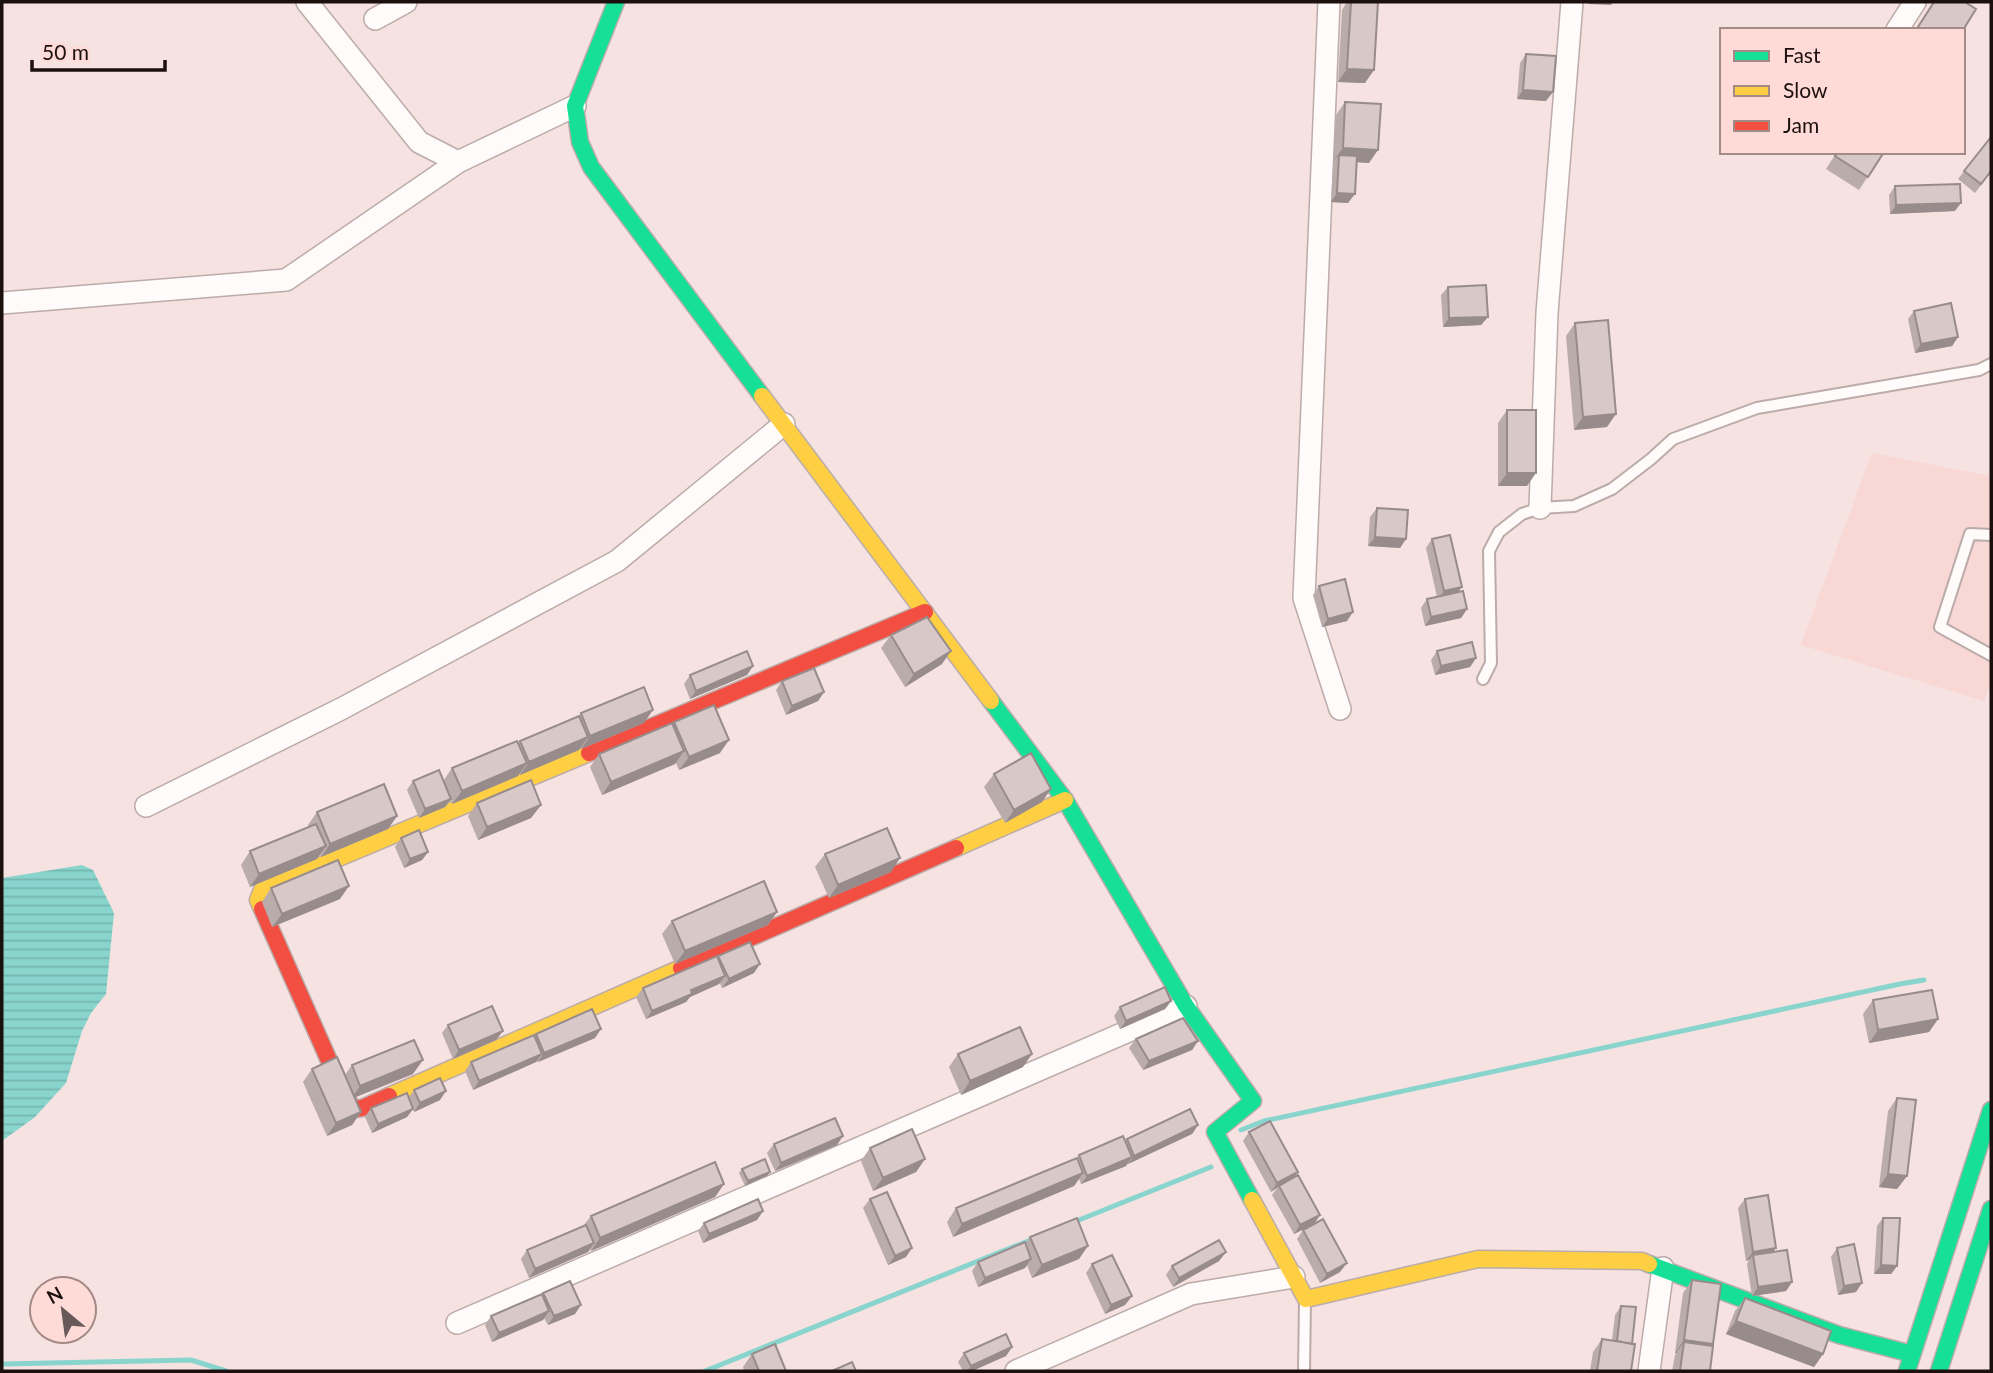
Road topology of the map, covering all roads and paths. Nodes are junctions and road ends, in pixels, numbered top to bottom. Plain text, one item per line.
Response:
1 (307, 2) edge
2 (407, 2) edge
3 (616, 2) edge
4 (1329, 2) edge
5 (1572, 2) edge
6 (1915, 2) edge
7 (375, 19) dead end
8 (1898, 28) edge
9 (575, 106) junction
10 (458, 162) junction
11 (2, 303) edge
12 (1991, 364) edge
13 (784, 424) junction
14 (1540, 508) junction
15 (1991, 535) edge
16 (925, 612) junction
17 (1991, 655) edge
18 (1483, 679) dead end
19 (1340, 709) dead end
20 (1065, 800) junction
21 (146, 806) dead end
22 (1186, 1006) junction
23 (1991, 1110) edge
24 (1991, 1209) edge
25 (1663, 1268) junction
26 (1294, 1277) junction
27 (1306, 1299) junction
28 (457, 1323) dead end
29 (1912, 1354) junction
30 (1016, 1371) edge
31 (1304, 1371) edge
32 (1649, 1371) edge
33 (1907, 1371) edge
34 (1938, 1371) edge

1 - 10 street
2 - 7 street
3 - 9 main road
4 - 19 street
5 - 14 street
6 - 8 street
9 - 10 street
9 - 13 main road
10 - 11 street
12 - 14 lane
13 - 16 main road
13 - 21 street
14 - 18 lane
15 - 17 lane
16 - 20 main road
16 - 20 main road
20 - 22 main road
22 - 26 main road
22 - 28 street
23 - 29 main road
24 - 34 main road
25 - 27 main road
25 - 29 main road
25 - 32 street
26 - 27 main road
26 - 30 street
27 - 31 lane
29 - 33 main road

